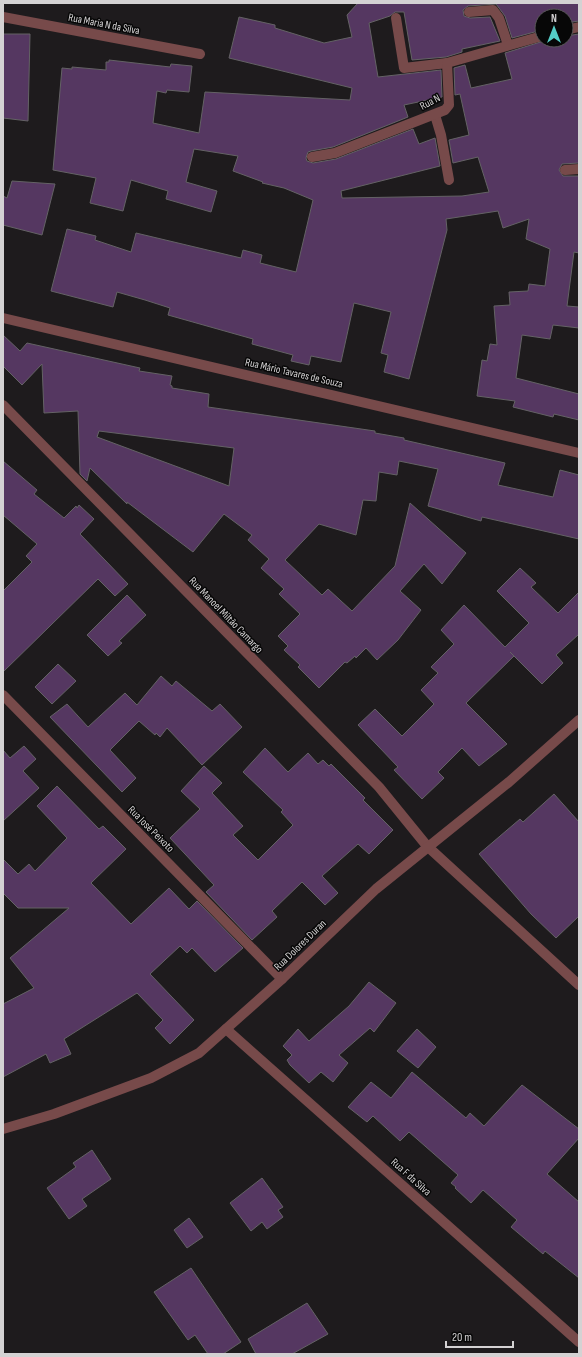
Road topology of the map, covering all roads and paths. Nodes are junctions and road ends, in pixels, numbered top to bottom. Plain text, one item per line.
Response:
1 (469, 12) dead end
2 (3, 17) edge
3 (396, 18) dead end
4 (534, 38) edge
5 (508, 45) junction
6 (200, 54) dead end
7 (447, 63) junction
8 (435, 115) junction
9 (312, 157) dead end
10 (579, 169) edge
11 (565, 170) dead end
12 (449, 180) dead end
13 (3, 318) edge
14 (3, 405) edge
15 (579, 453) edge
16 (3, 695) edge
17 (579, 720) edge
18 (427, 846) junction
19 (282, 979) junction
20 (579, 985) edge
21 (226, 1029) junction
22 (3, 1130) edge
23 (579, 1342) edge

1 - 5 street
2 - 6 street, Rua Maria N da Silva
3 - 7 street
4 - 5 street
5 - 7 street
7 - 8 street, Rua N
8 - 9 street, Rua N
8 - 12 street
10 - 11 street
13 - 15 street, Rua Mário Tavares de Souza
14 - 18 street, Rua Manoel Miltão Camargo
16 - 19 street, Rua José Peixoto
17 - 18 street, Rua Dolores Duran
18 - 19 street, Rua Dolores Duran
18 - 20 street, Rua Manoel Miltão Camargo
19 - 21 street, Rua Dolores Duran
21 - 22 street, Rua Dolores Duran
21 - 23 street, Rua F da Silva

